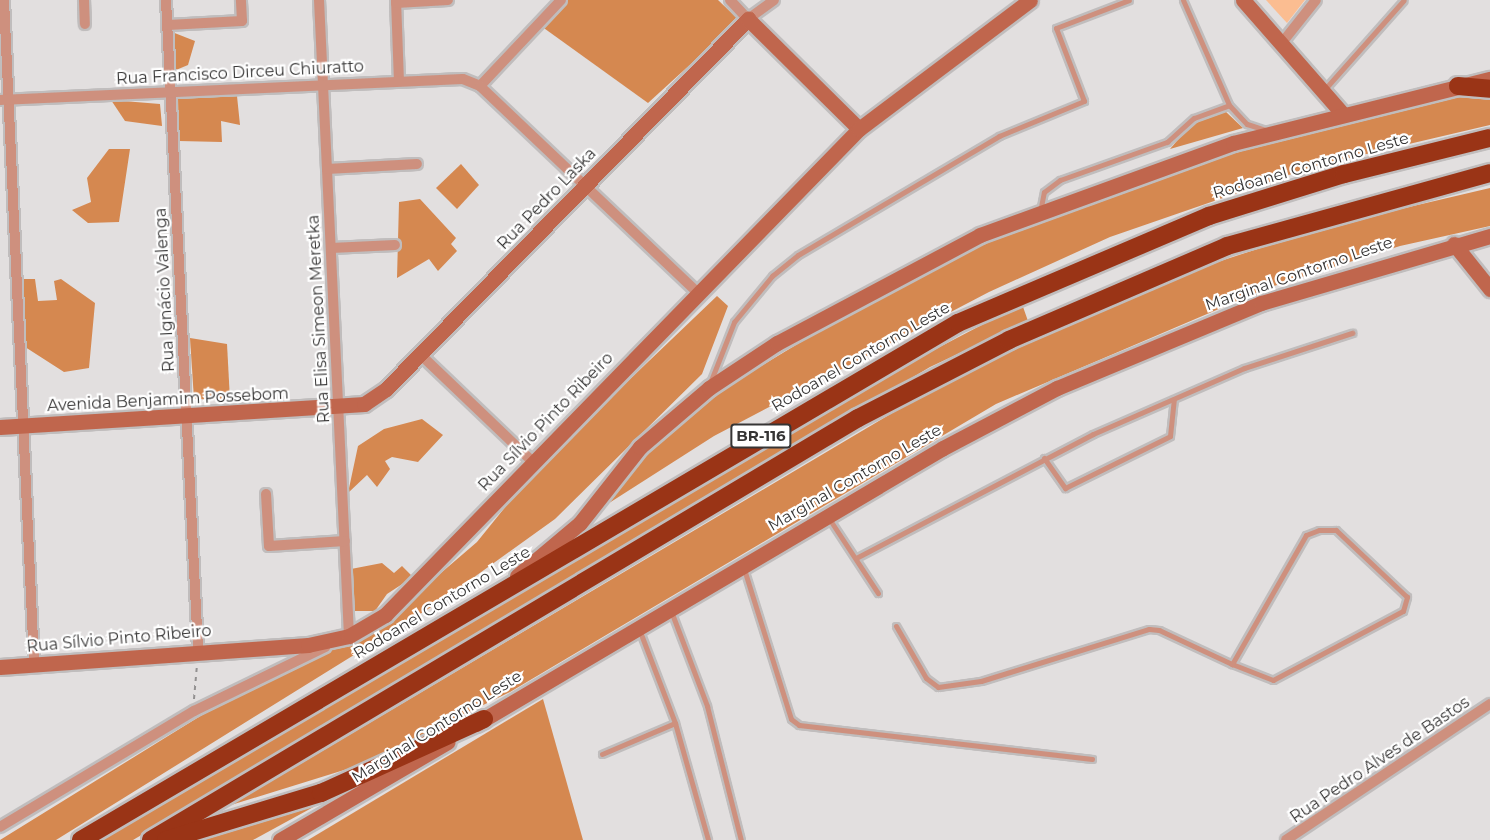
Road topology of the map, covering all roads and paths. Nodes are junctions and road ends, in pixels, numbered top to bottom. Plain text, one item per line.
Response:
1 (3, 0) edge
2 (84, 0) edge
3 (166, 0) edge
4 (241, 0) edge
5 (319, 0) edge
6 (448, 0) edge
7 (561, 0) edge
8 (730, 0) edge
9 (774, 0) edge
10 (1030, 0) edge
11 (1129, 0) edge
12 (1183, 0) edge
13 (1242, 0) edge
14 (1316, 0) edge
15 (1404, 0) edge
16 (396, 1) edge
17 (748, 19) junction
18 (86, 24) dead end
19 (168, 25) junction
20 (1281, 44) junction
21 (1490, 79) edge
22 (399, 81) junction
23 (323, 84) junction
24 (480, 86) junction
25 (1458, 86) junction
26 (1490, 89) edge
27 (171, 92) junction
28 (1323, 92) junction
29 (4, 100) edge
30 (1229, 105) junction
31 (1342, 113) junction
32 (859, 129) junction
33 (1273, 131) junction
34 (1490, 138) edge
35 (417, 164) dead end
36 (327, 169) junction
37 (1490, 173) edge
38 (585, 186) junction
39 (1040, 212) junction
40 (1490, 236) edge
41 (1454, 244) junction
42 (395, 245) dead end
43 (331, 249) junction
44 (1490, 289) edge
45 (697, 292) junction
46 (1352, 333) dead end
47 (420, 354) junction
48 (709, 388) junction
49 (1174, 399) junction
50 (338, 410) junction
51 (186, 417) junction
52 (23, 426) junction
53 (0, 427) edge
54 (1044, 458) junction
55 (532, 461) junction
56 (266, 494) dead end
57 (827, 515) junction
58 (345, 542) junction
59 (856, 558) junction
60 (743, 565) junction
61 (878, 593) dead end
62 (496, 594) junction
63 (670, 606) junction
64 (637, 625) junction
65 (896, 626) dead end
66 (349, 636) junction
67 (198, 650) junction
68 (34, 664) junction
69 (1232, 664) junction
70 (0, 667) edge
71 (1490, 704) edge
72 (194, 711) junction
73 (484, 719) junction
74 (675, 723) junction
75 (602, 754) dead end
76 (1092, 759) dead end
77 (0, 826) edge
78 (81, 840) edge
79 (151, 840) edge
80 (166, 840) edge
81 (280, 840) edge
82 (708, 840) edge
83 (741, 840) edge
84 (1286, 840) edge

1 - 29 street
2 - 18 street
3 - 19 street, Rua Ignácio Valenga
4 - 19 street
5 - 23 street, Rua Elisa Simeon Meretka
6 - 16 street
7 - 24 street
8 - 17 street
9 - 17 street, Rua Pedro Laska
10 - 32 main road, Rua Sílvio Pinto Ribeiro
11 - 48 lane
12 - 30 lane
13 - 20 main road
14 - 20 street
15 - 28 lane
16 - 22 street
17 - 32 main road
17 - 38 main road, Rua Pedro Laska
19 - 27 street, Rua Ignácio Valenga
20 - 28 main road
21 - 25 main road
22 - 23 street, Rua Francisco Dirceu Chiuratto
22 - 24 street, Rua Francisco Dirceu Chiuratto
23 - 27 street, Rua Francisco Dirceu Chiuratto
23 - 36 street, Rua Elisa Simeon Meretka
24 - 38 street
25 - 26 highway
25 - 31 main road
27 - 29 street, Rua Francisco Dirceu Chiuratto
27 - 51 street, Rua Ignácio Valenga
28 - 31 main road
29 - 52 street
30 - 33 lane
30 - 39 lane
31 - 33 main road
32 - 45 main road, Rua Sílvio Pinto Ribeiro
33 - 39 main road
34 - 62 highway, Rodoanel Contorno Leste / BR-116
35 - 36 street
36 - 43 street, Rua Elisa Simeon Meretka
37 - 79 highway, BR-116
38 - 45 street
38 - 47 main road, Rua Pedro Laska
39 - 48 main road
40 - 41 main road, Marginal Contorno Leste
41 - 44 main road
41 - 57 main road, Marginal Contorno Leste
42 - 43 street
43 - 50 street, Rua Elisa Simeon Meretka
45 - 55 main road, Rua Sílvio Pinto Ribeiro
46 - 49 lane
47 - 50 main road, Rua Pedro Laska
47 - 55 street
48 - 62 main road
49 - 54 lane
49 - 54 lane
50 - 51 main road, Avenida Benjamim Possebom
50 - 58 street, Rua Elisa Simeon Meretka
51 - 52 main road, Avenida Benjamim Possebom
51 - 67 street, Rua Ignácio Valenga
52 - 53 main road, Avenida Benjamim Possebom
52 - 68 street
54 - 59 lane
55 - 66 main road, Rua Sílvio Pinto Ribeiro
56 - 58 street
57 - 59 lane
57 - 60 main road, Marginal Contorno Leste
58 - 66 street, Rua Elisa Simeon Meretka
59 - 61 lane
60 - 63 main road, Marginal Contorno Leste
60 - 76 lane
62 - 78 highway, Rodoanel Contorno Leste / BR-116
63 - 64 main road, Marginal Contorno Leste
63 - 83 lane
64 - 73 main road, Marginal Contorno Leste
64 - 74 lane
65 - 69 lane
66 - 67 main road, Rua Sílvio Pinto Ribeiro
66 - 72 street
67 - 68 main road, Rua Sílvio Pinto Ribeiro
67 - 72 path
68 - 70 main road, Rua Sílvio Pinto Ribeiro
69 - 69 lane
71 - 84 street, Rua Pedro Alves de Bastos
72 - 77 street
73 - 80 highway
73 - 81 main road, Marginal Contorno Leste
74 - 75 lane
74 - 82 lane

